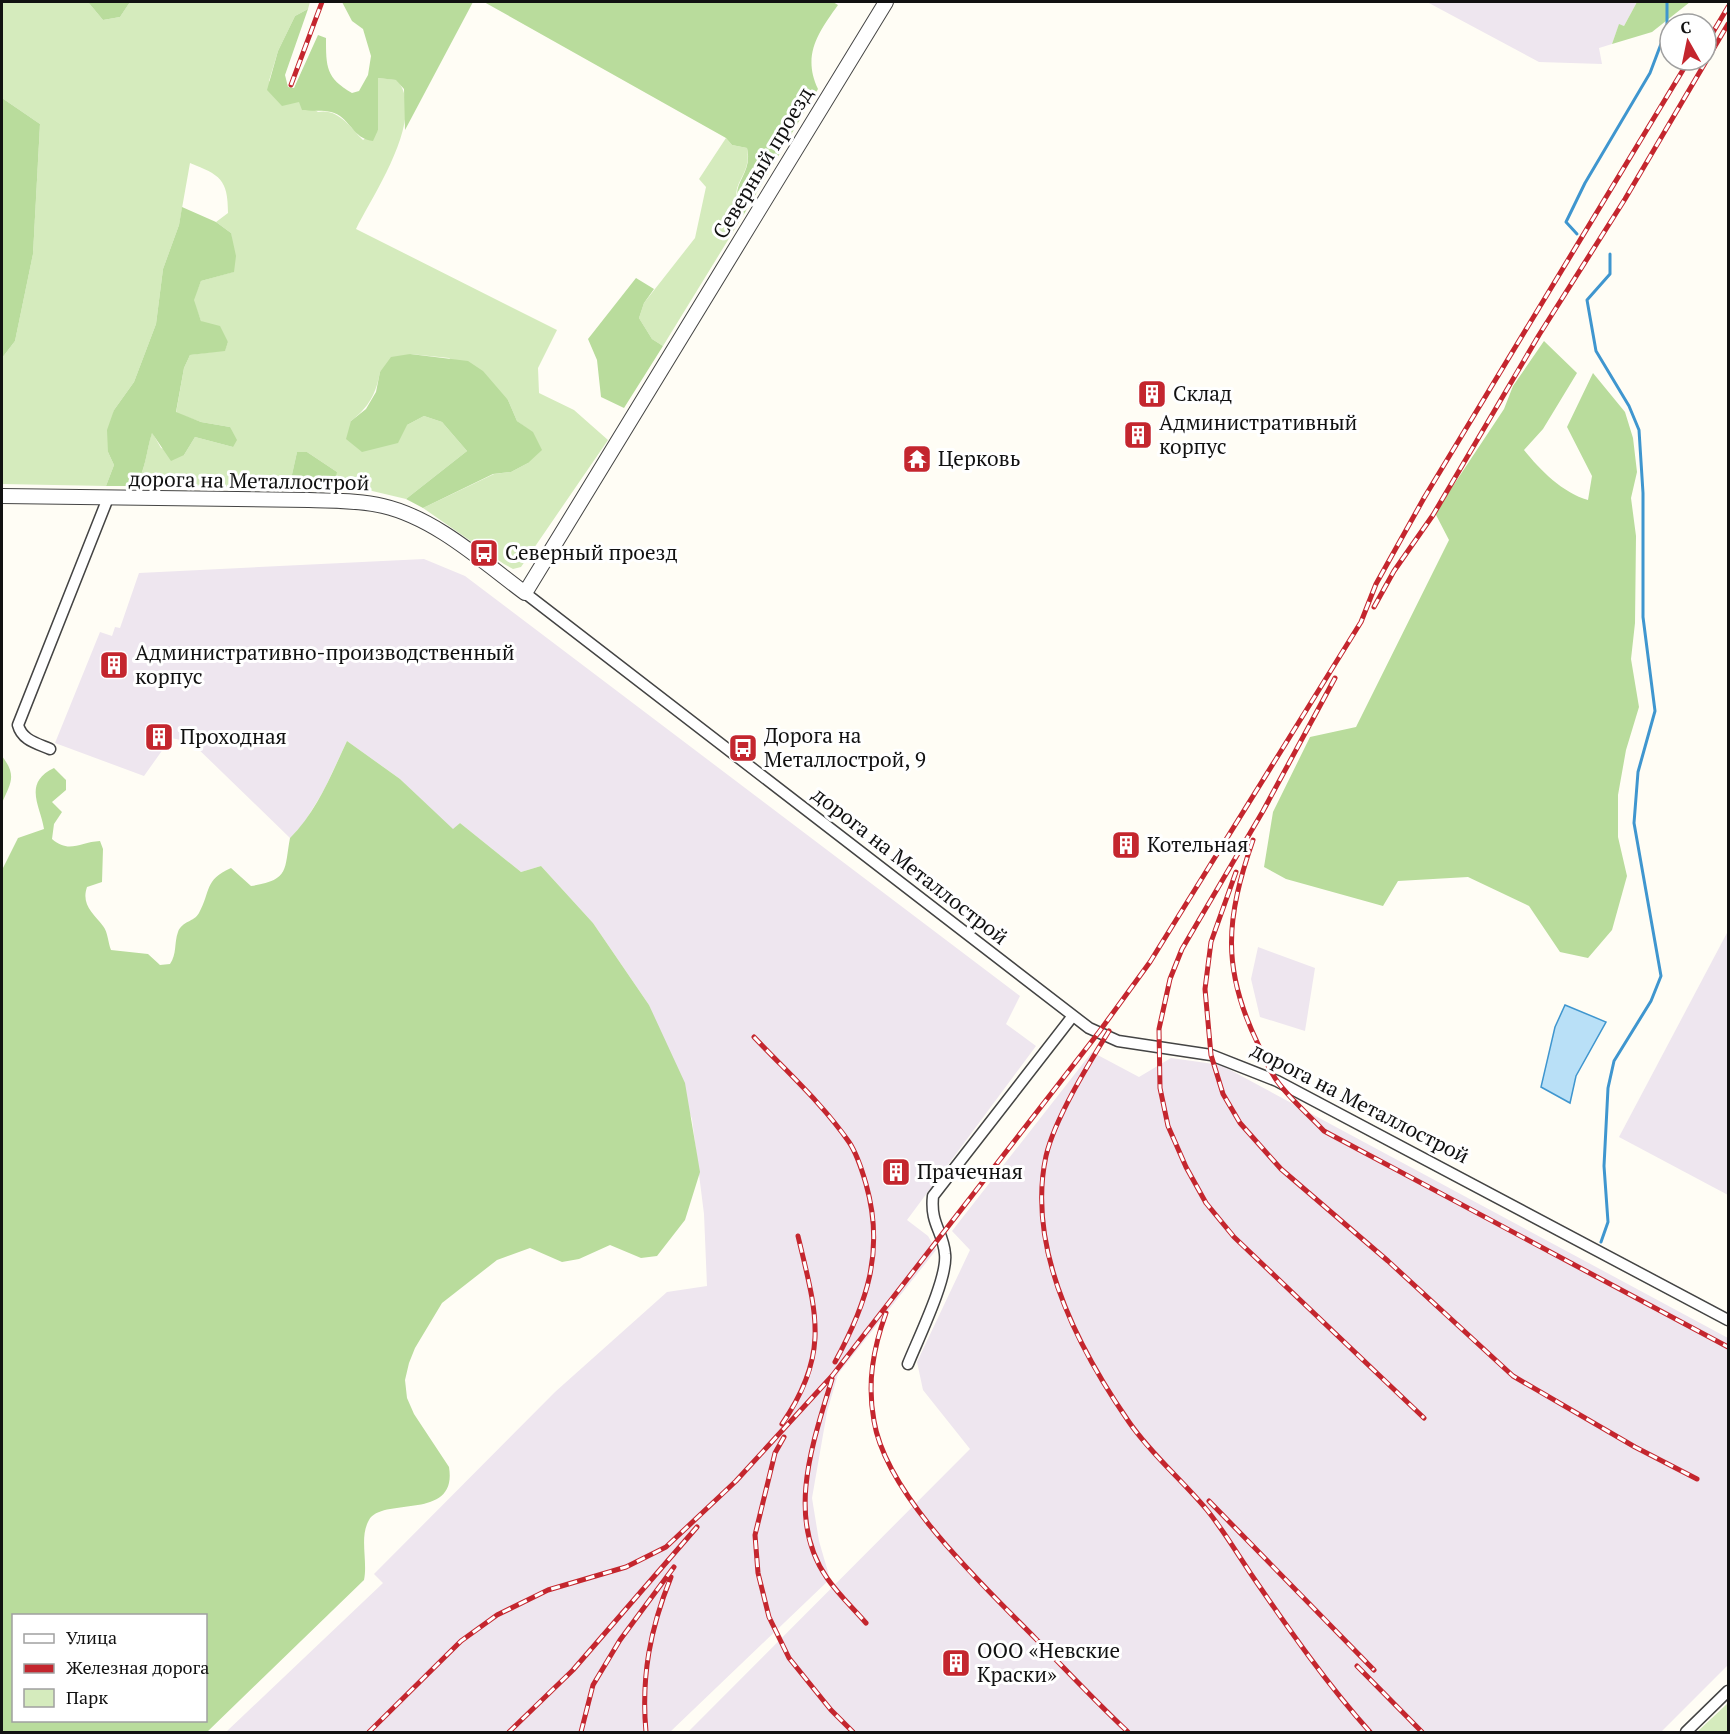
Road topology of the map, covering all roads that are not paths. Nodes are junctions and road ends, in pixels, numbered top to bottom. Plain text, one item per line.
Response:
1 (886, 2) edge
2 (2, 496) edge
3 (108, 498) junction
4 (525, 592) junction
5 (50, 748) dead end
6 (1072, 1017) junction
7 (1728, 1320) edge
8 (908, 1364) dead end
9 (1728, 1691) edge
10 (1686, 1732) edge

1 - 4 street, Северный проезд
2 - 3 street, дорога на Металлострой
3 - 4 street, дорога на Металлострой
3 - 5 street
4 - 6 street, дорога на Металлострой
6 - 7 street, дорога на Металлострой
6 - 8 street
9 - 10 street

